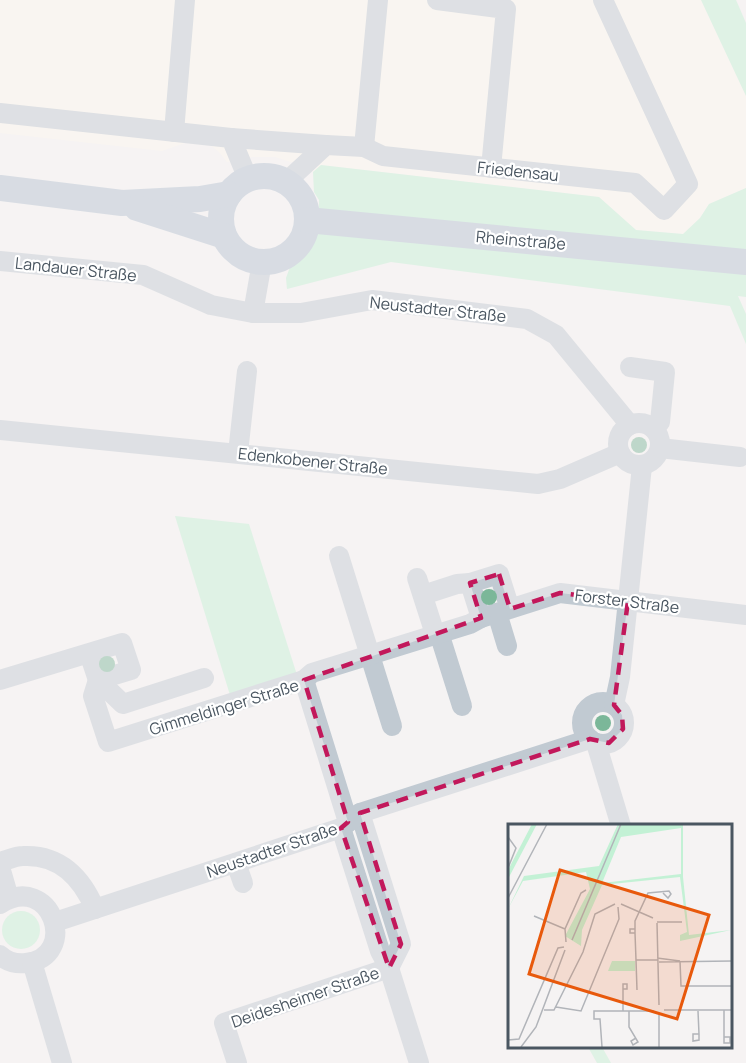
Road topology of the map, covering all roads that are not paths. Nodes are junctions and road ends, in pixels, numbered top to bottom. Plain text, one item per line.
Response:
1 (185, 0) edge
2 (378, 0) edge
3 (437, 0) edge
4 (603, 0) edge
5 (0, 113) edge
6 (174, 132) junction
7 (231, 138) junction
8 (326, 145) junction
9 (364, 147) junction
10 (491, 168) junction
11 (286, 182) junction
12 (239, 186) junction
13 (0, 188) edge
14 (122, 203) junction
15 (307, 219) junction
16 (224, 236) junction
17 (0, 261) edge
18 (741, 261) edge
19 (262, 262) junction
20 (253, 313) junction
21 (630, 367) dead end
22 (247, 371) dead end
23 (630, 425) junction
24 (654, 429) junction
25 (0, 430) edge
26 (660, 448) junction
27 (238, 453) junction
28 (620, 453) junction
29 (740, 457) dead end
30 (642, 466) junction
31 (339, 556) dead end
32 (470, 583) junction
33 (628, 601) junction
34 (496, 613) junction
35 (746, 615) edge
36 (437, 634) junction
37 (507, 646) dead end
38 (89, 653) junction
39 (370, 655) junction
40 (204, 678) dead end
41 (0, 680) edge
42 (98, 680) junction
43 (304, 680) junction
44 (614, 705) junction
45 (462, 706) dead end
46 (392, 726) dead end
47 (593, 741) junction
48 (350, 821) junction
49 (620, 824) edge
50 (0, 862) edge
51 (236, 863) junction
52 (0, 867) edge
53 (243, 883) dead end
54 (5, 901) edge
55 (95, 909) junction
56 (55, 922) junction
57 (0, 955) edge
58 (32, 962) junction
59 (389, 968) junction
60 (62, 1063) edge
61 (237, 1063) edge
62 (419, 1063) edge

1 - 6 street
2 - 9 street
3 - 10 street
4 - 10 street, Friedensau
5 - 6 street
6 - 7 street
7 - 8 street, Friedensau
7 - 12 street
8 - 9 street, Friedensau
8 - 11 street
9 - 10 street, Friedensau
11 - 12 main road
11 - 15 main road
12 - 14 main road
12 - 16 main road
13 - 14 main road
14 - 16 main road
15 - 18 main road, Rheinstraße
15 - 19 main road
16 - 19 main road
17 - 20 street, Landauer Straße
19 - 20 street
20 - 23 street, Neustadter Straße
21 - 24 street
22 - 27 street
23 - 24 street
23 - 28 street
24 - 26 street
25 - 27 street, Edenkobener Straße
26 - 29 street
26 - 30 street
27 - 28 street, Edenkobener Straße
28 - 30 street
30 - 33 street, Neustadter Straße
31 - 39 street
32 - 34 street
32 - 34 street
32 - 36 street
33 - 34 street, Forster Straße
33 - 35 street, Forster Straße
33 - 44 street, Neustadter Straße
34 - 36 street, Forster Straße
34 - 37 street
36 - 39 street, Forster Straße
36 - 45 street
38 - 41 street
38 - 42 street
38 - 42 street
39 - 43 street, Forster Straße
39 - 46 street
40 - 42 street
42 - 43 street, Gimmeldinger Straße
43 - 48 street, Gimmeldinger Straße
44 - 47 street, Neustadter Straße
44 - 47 street
47 - 48 street, Neustadter Straße
47 - 49 street
48 - 51 street, Neustadter Straße
48 - 59 street, Gimmeldinger Straße
50 - 55 street
51 - 53 street
51 - 55 street, Neustadter Straße
52 - 54 street
54 - 56 street
55 - 56 street, Neustadter Straße
56 - 58 street
57 - 58 street
58 - 60 street
59 - 61 street, Deidesheimer Straße
59 - 62 street, Gimmeldinger Straße

